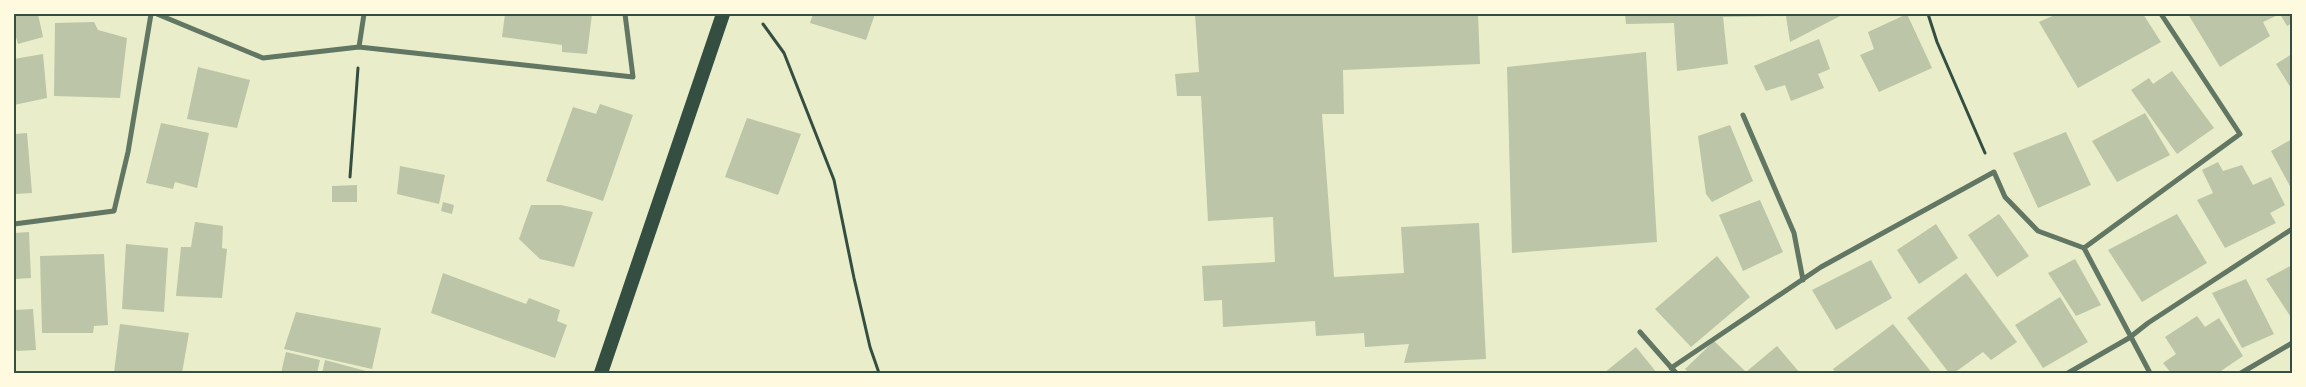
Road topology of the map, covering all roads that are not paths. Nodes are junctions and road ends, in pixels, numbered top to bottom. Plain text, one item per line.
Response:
1 (150, 14) edge
2 (157, 14) edge
3 (364, 14) edge
4 (625, 14) edge
5 (723, 14) edge
6 (2161, 14) edge
7 (359, 47) junction
8 (1743, 115) dead end
9 (14, 224) edge
10 (2292, 229) edge
11 (2084, 248) junction
12 (1803, 280) junction
13 (1640, 332) dead end
14 (2129, 338) junction
15 (2292, 342) edge
16 (1671, 368) junction
17 (601, 373) edge
18 (1676, 373) edge
19 (2068, 373) edge
20 (2150, 373) edge
21 (2241, 373) edge

1 - 9 street
2 - 7 street
3 - 7 street
4 - 7 street
5 - 17 highway
6 - 11 street
8 - 12 street
10 - 14 street
11 - 12 street
11 - 14 street
12 - 16 street
13 - 16 street
14 - 19 street
14 - 20 street
15 - 21 street
16 - 18 street

